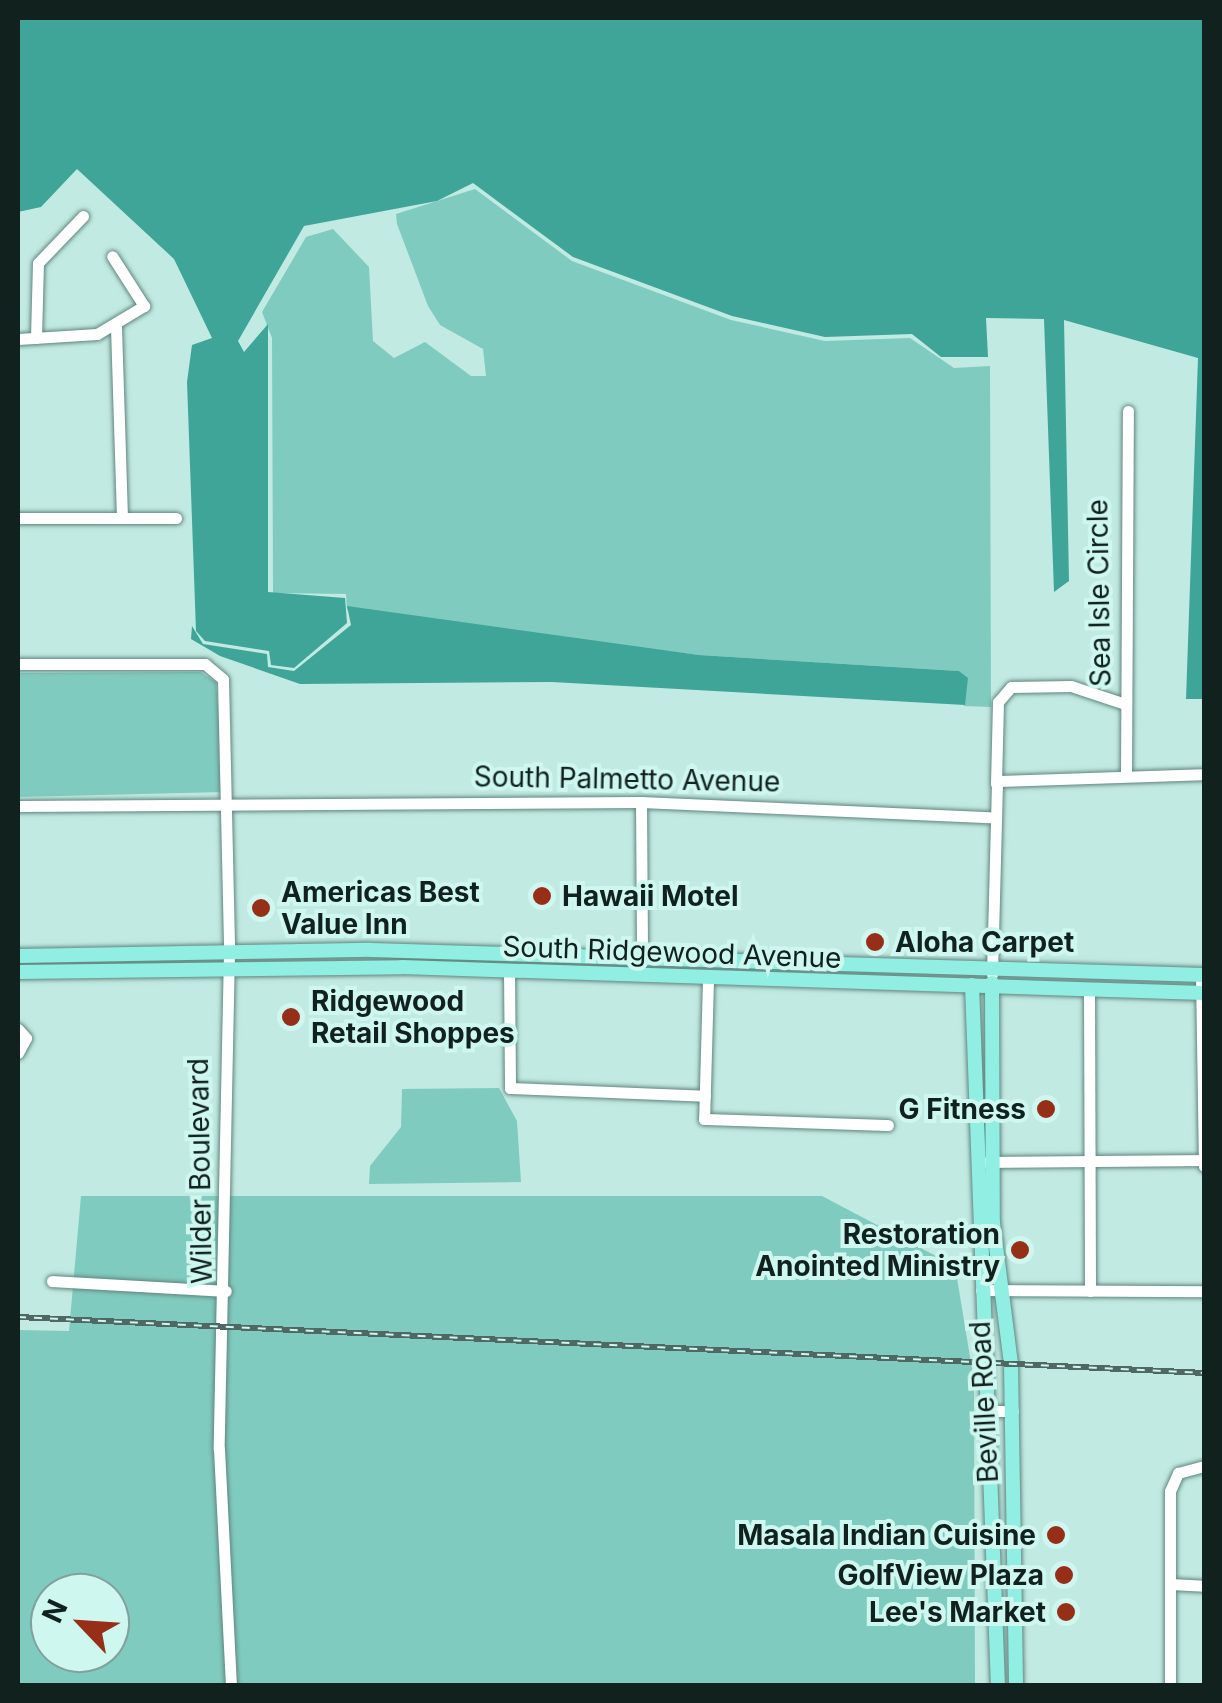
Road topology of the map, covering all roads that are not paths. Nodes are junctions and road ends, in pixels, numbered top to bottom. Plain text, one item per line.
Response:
1 (83, 216) dead end
2 (112, 256) dead end
3 (116, 327) junction
4 (36, 338) junction
5 (18, 339) edge
6 (1128, 411) dead end
7 (18, 518) edge
8 (122, 518) junction
9 (176, 518) dead end
10 (18, 664) edge
11 (1125, 704) junction
12 (1204, 774) edge
13 (1126, 775) junction
14 (996, 784) junction
15 (229, 801) junction
16 (640, 802) junction
17 (18, 806) edge
18 (990, 817) junction
19 (18, 956) edge
20 (543, 956) junction
21 (229, 960) junction
22 (642, 960) junction
23 (753, 966) junction
24 (509, 970) junction
25 (18, 972) edge
26 (992, 974) junction
27 (1203, 975) edge
28 (713, 980) junction
29 (972, 982) junction
30 (992, 991) junction
31 (1088, 993) junction
32 (1202, 993) edge
33 (18, 1029) edge
34 (18, 1053) edge
35 (705, 1096) junction
36 (888, 1126) dead end
37 (973, 1162) junction
38 (992, 1162) junction
39 (1204, 1163) edge
40 (1090, 1164) junction
41 (52, 1281) dead end
42 (982, 1290) junction
43 (1000, 1290) junction
44 (1204, 1290) edge
45 (226, 1291) junction
46 (1090, 1291) junction
47 (995, 1411) junction
48 (1013, 1411) junction
49 (1204, 1466) edge
50 (1170, 1584) junction
51 (1204, 1586) edge
52 (231, 1686) edge
53 (998, 1686) edge
54 (1016, 1686) edge
55 (1170, 1686) edge

1 - 4 street
2 - 3 street
3 - 4 street
3 - 8 street
4 - 5 street
6 - 11 street, Sea Isle Circle
7 - 8 street
8 - 9 street
10 - 15 street, Wilder Boulevard
11 - 13 street, Sea Isle Circle
11 - 14 street
12 - 13 street
13 - 14 street
14 - 18 street
15 - 16 street, South Palmetto Avenue
15 - 17 street, South Palmetto Avenue
15 - 21 street, Wilder Boulevard
16 - 18 street, South Palmetto Avenue
16 - 22 street
18 - 26 street, Beville Road
19 - 21 main road, South Ridgewood Avenue
20 - 21 main road, South Ridgewood Avenue
20 - 22 main road, South Ridgewood Avenue
20 - 24 main road
21 - 24 main road, South Ridgewood Avenue
21 - 25 main road, South Ridgewood Avenue
21 - 45 street, Wilder Boulevard
22 - 23 main road, South Ridgewood Avenue
23 - 28 main road
23 - 29 main road, South Ridgewood Avenue
24 - 28 main road, South Ridgewood Avenue
24 - 35 street
26 - 27 main road, South Ridgewood Avenue
26 - 29 main road, South Ridgewood Avenue
26 - 30 main road, Beville Road
27 - 32 street
28 - 29 main road, South Ridgewood Avenue
28 - 35 street
29 - 30 main road, South Ridgewood Avenue
29 - 37 main road, Beville Road
30 - 31 main road, South Ridgewood Avenue
30 - 38 main road, Beville Road
31 - 32 main road, South Ridgewood Avenue
31 - 40 street
32 - 39 street
33 - 34 street
35 - 36 street
37 - 38 street
37 - 42 main road, Beville Road
38 - 40 street
38 - 43 main road, Beville Road
39 - 40 street
40 - 46 street
41 - 45 street
42 - 43 street
42 - 47 main road, Beville Road
43 - 46 street
43 - 48 main road, Beville Road
44 - 46 street
45 - 52 street, Wilder Boulevard
47 - 48 street
47 - 53 main road, Beville Road
48 - 54 main road, Beville Road
49 - 50 street
50 - 51 street
50 - 55 street

